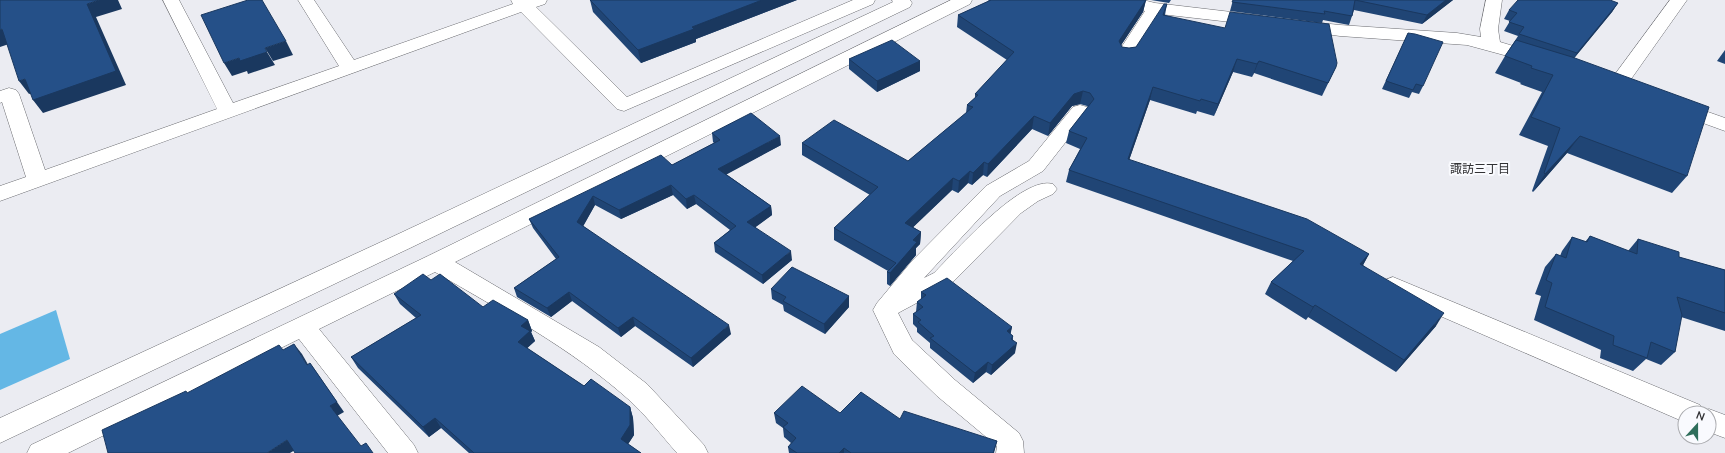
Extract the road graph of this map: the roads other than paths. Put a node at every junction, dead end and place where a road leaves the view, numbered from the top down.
1 (171, 0) edge
2 (306, 0) edge
3 (865, 0) edge
4 (900, 0) edge
5 (1121, 0) edge
6 (1494, 0) edge
7 (1679, 0) edge
8 (960, 1) edge
9 (527, 2) edge
10 (1155, 8) junction
11 (1491, 44) junction
12 (1126, 54) edge
13 (1550, 63) edge
14 (350, 69) junction
15 (1617, 85) edge
16 (0, 97) edge
17 (1660, 101) edge
18 (1080, 111) dead end
19 (228, 112) junction
20 (1725, 125) edge
21 (38, 180) junction
22 (1046, 188) dead end
23 (0, 194) edge
24 (436, 262) junction
25 (1393, 286) edge
26 (885, 310) junction
27 (302, 326) junction
28 (1677, 407) edge
29 (0, 431) edge
30 (77, 446) edge
31 (40, 453) edge
32 (404, 453) edge
33 (693, 453) edge
34 (1010, 453) edge

1 - 19 street
2 - 14 street
3 - 9 street
4 - 29 street
5 - 10 street
6 - 11 street
7 - 15 street
8 - 24 street
9 - 14 street
10 - 11 street
10 - 12 street
11 - 13 street
14 - 19 street
16 - 21 street
17 - 20 street
18 - 26 street
19 - 21 street
21 - 23 street
22 - 26 street
24 - 27 street
24 - 33 street
25 - 28 street
26 - 34 street
27 - 30 street
27 - 32 street
30 - 31 street

